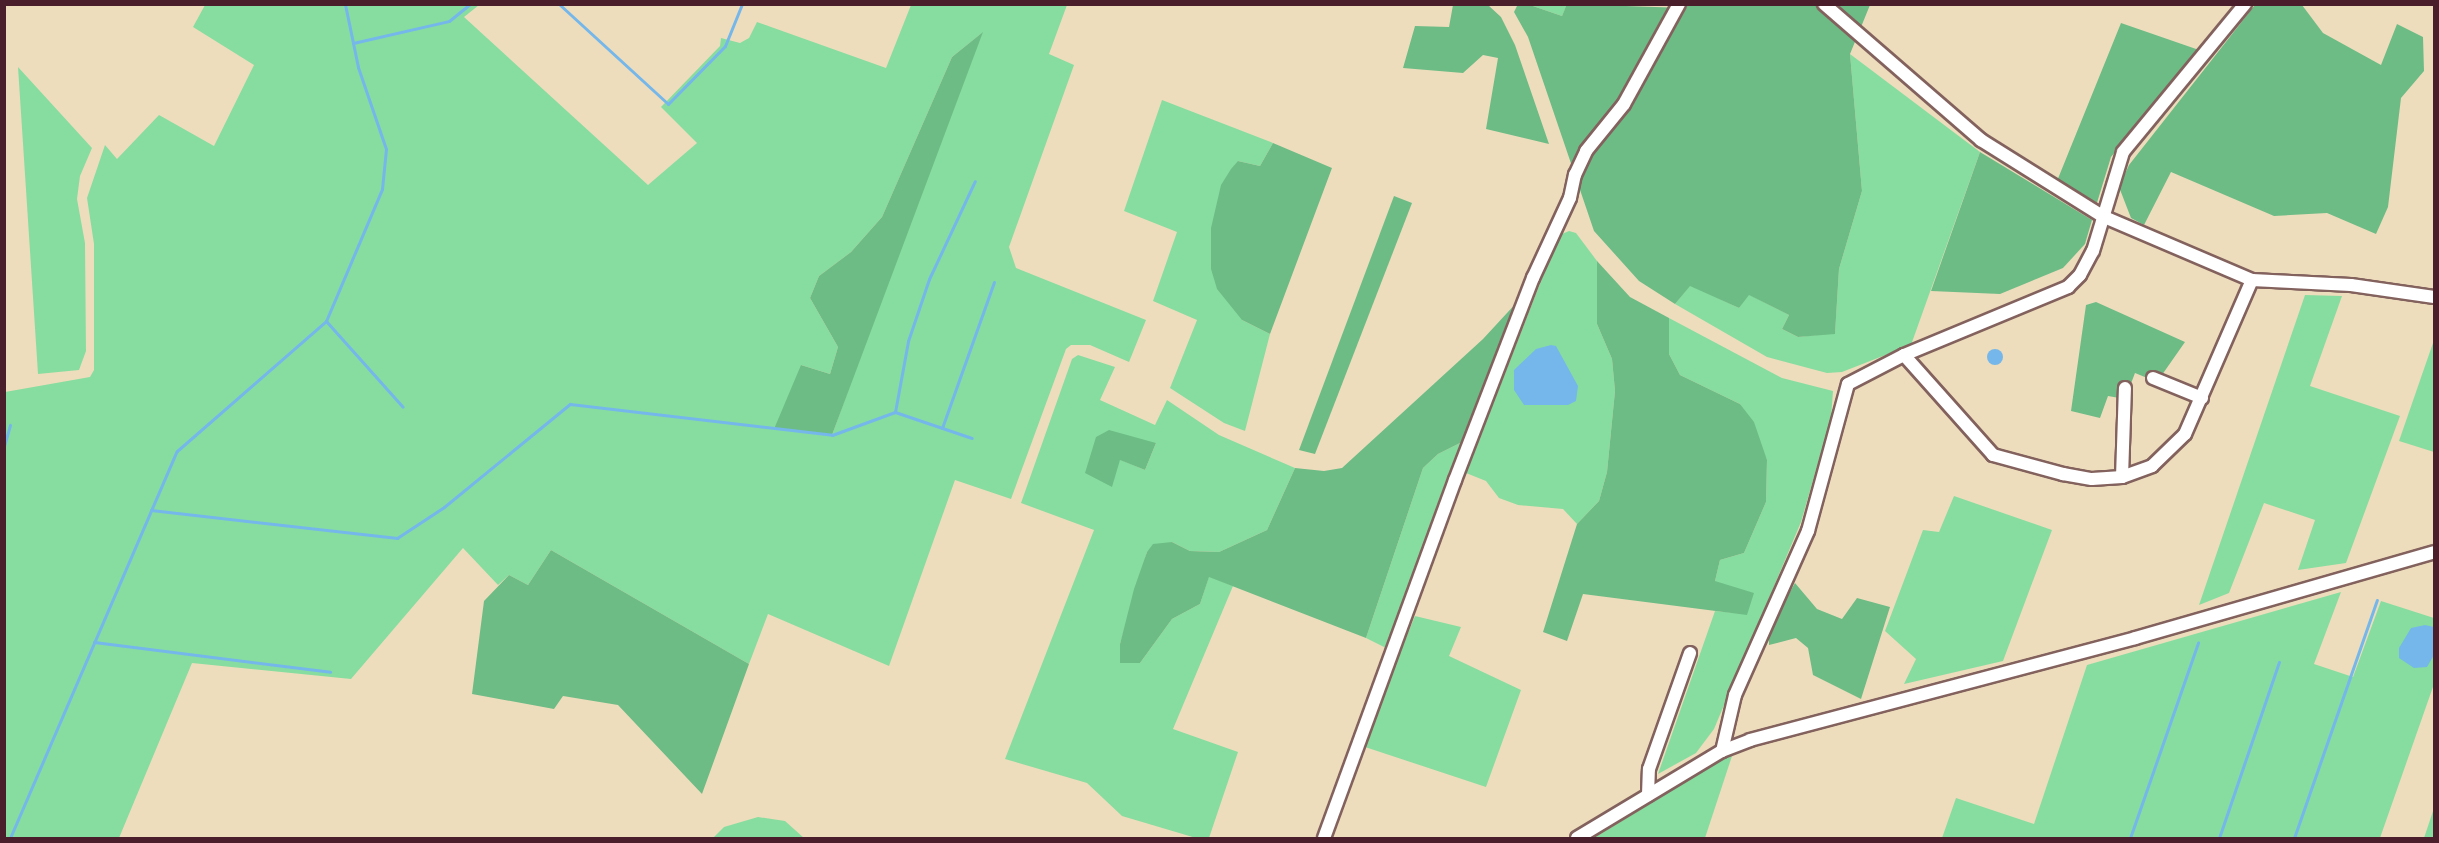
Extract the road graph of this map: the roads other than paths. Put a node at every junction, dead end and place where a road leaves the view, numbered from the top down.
1 (1679, 4) edge
2 (1824, 4) edge
3 (2246, 4) edge
4 (2102, 216) junction
5 (2252, 280) junction
6 (2434, 297) edge
7 (1904, 355) junction
8 (2154, 378) dead end
9 (2125, 388) dead end
10 (2202, 398) junction
11 (2122, 477) junction
12 (2434, 552) edge
13 (1690, 653) dead end
14 (1722, 751) junction
15 (1648, 795) junction
16 (1324, 838) edge
17 (1577, 838) edge

1 - 16 street
2 - 4 street
3 - 4 street
4 - 5 street
4 - 7 street
5 - 6 street
5 - 10 street
7 - 11 street
7 - 14 street
8 - 10 street
9 - 11 street
10 - 11 street
12 - 14 street
13 - 15 street
14 - 15 street
15 - 17 street

